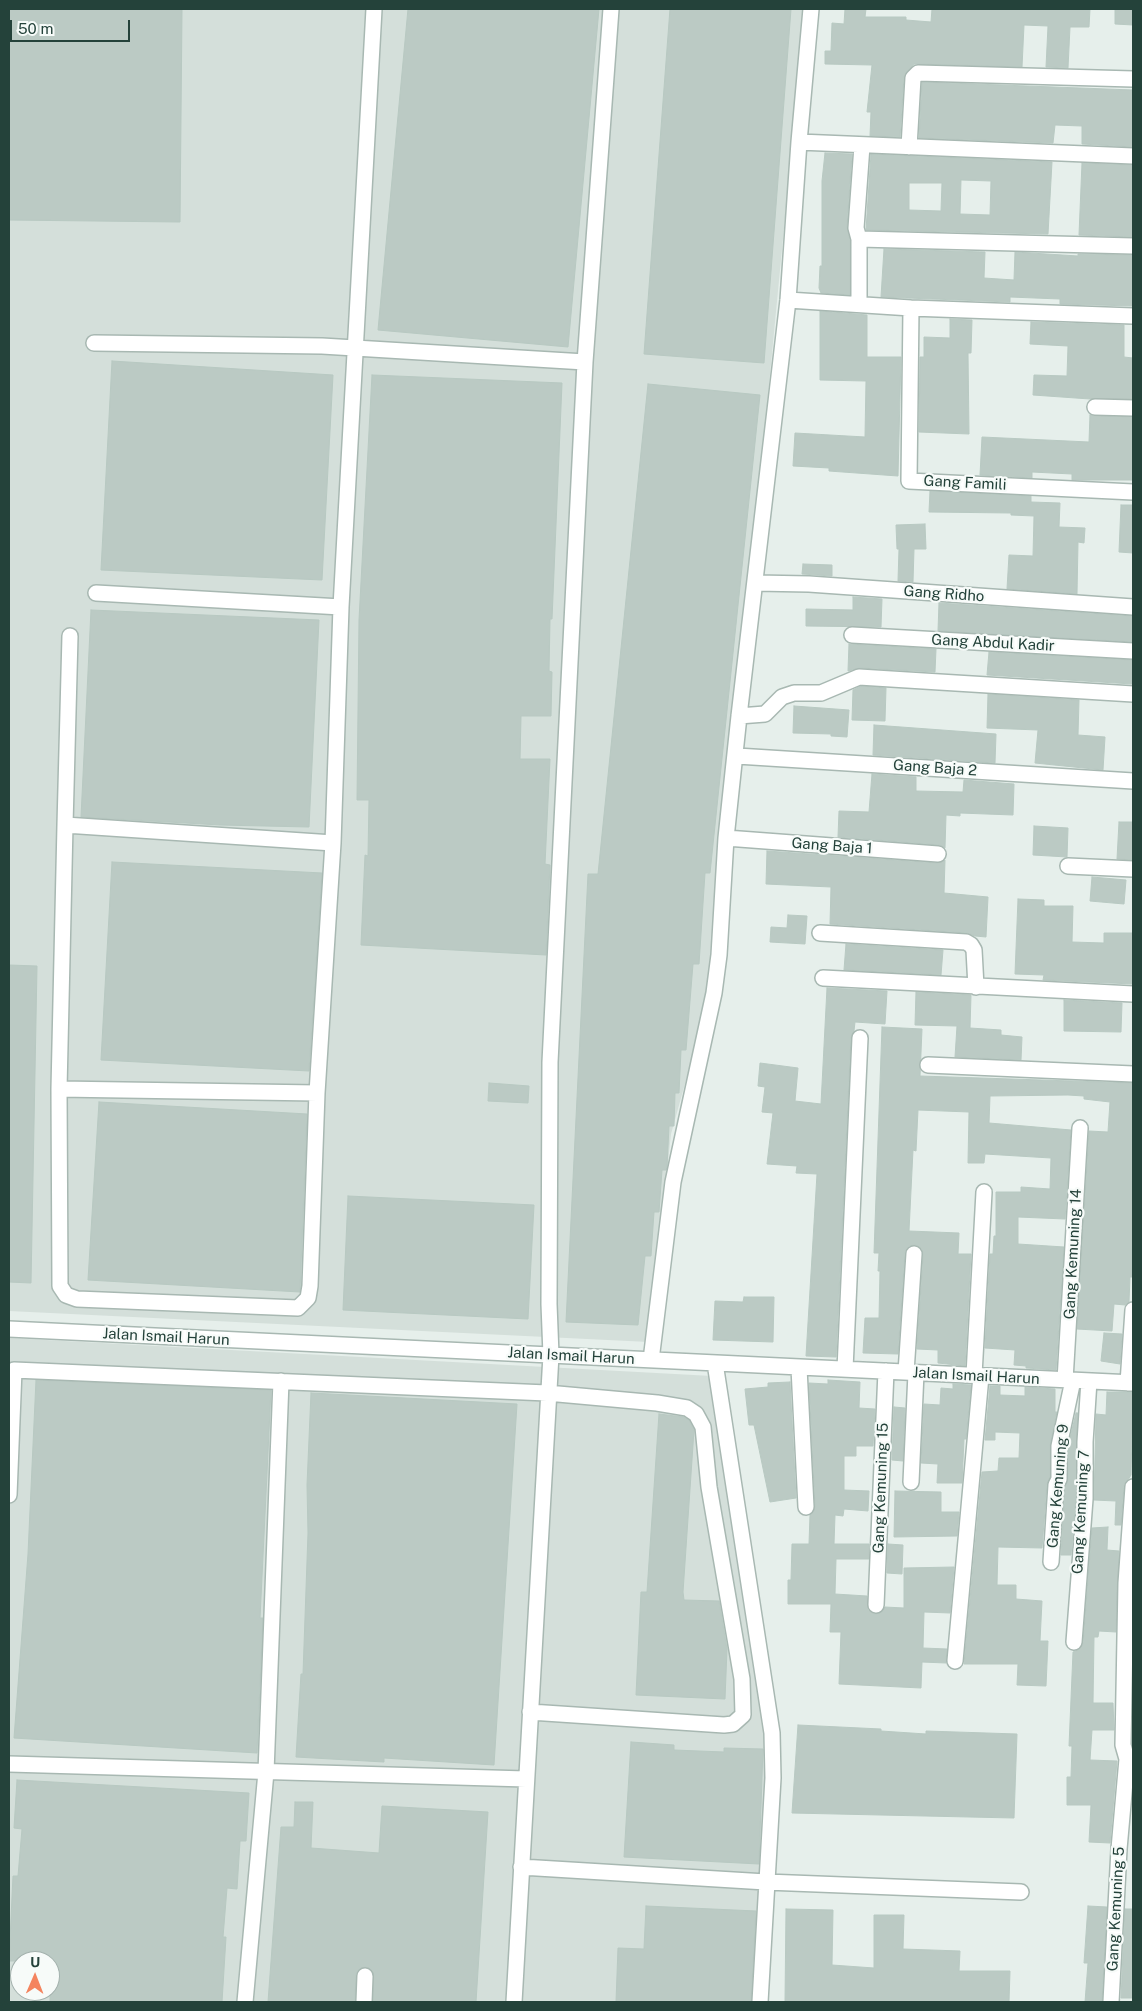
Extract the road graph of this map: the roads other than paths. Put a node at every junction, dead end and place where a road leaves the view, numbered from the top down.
1 (374, 9) edge
2 (611, 9) edge
3 (811, 9) edge
4 (1133, 79) edge
5 (799, 142) junction
6 (862, 146) junction
7 (909, 147) junction
8 (1133, 156) edge
9 (859, 239) junction
10 (1133, 246) edge
11 (788, 300) junction
12 (859, 304) junction
13 (911, 308) junction
14 (1133, 316) edge
15 (94, 343) dead end
16 (357, 347) junction
17 (585, 362) junction
18 (1095, 407) dead end
19 (1133, 408) edge
20 (1133, 492) edge
21 (756, 583) junction
22 (96, 593) dead end
23 (341, 607) junction
24 (1133, 607) edge
25 (852, 635) dead end
26 (70, 636) dead end
27 (1133, 651) edge
28 (1133, 694) edge
29 (753, 715) junction
30 (737, 756) junction
31 (1133, 781) edge
32 (65, 825) junction
33 (726, 838) junction
34 (333, 843) junction
35 (938, 854) dead end
36 (1068, 866) dead end
37 (1133, 869) edge
38 (820, 933) dead end
39 (823, 978) dead end
40 (976, 987) junction
41 (1133, 994) edge
42 (860, 1038) dead end
43 (928, 1065) dead end
44 (1133, 1074) edge
45 (59, 1089) junction
46 (317, 1093) junction
47 (1080, 1128) dead end
48 (984, 1192) dead end
49 (914, 1254) dead end
50 (1133, 1310) edge
51 (9, 1330) edge
52 (551, 1355) junction
53 (651, 1360) junction
54 (715, 1363) junction
55 (799, 1368) junction
56 (845, 1369) junction
57 (886, 1371) junction
58 (911, 1372) junction
59 (977, 1375) junction
60 (1069, 1380) junction
61 (280, 1381) junction
62 (1089, 1381) junction
63 (1131, 1383) edge
64 (547, 1393) junction
65 (911, 1482) dead end
66 (1133, 1487) edge
67 (9, 1496) edge
68 (806, 1507) dead end
69 (1052, 1562) dead end
70 (876, 1605) dead end
71 (1074, 1642) dead end
72 (955, 1661) dead end
73 (530, 1712) junction
74 (1130, 1759) edge
75 (9, 1764) edge
76 (266, 1772) junction
77 (526, 1779) junction
78 (521, 1867) junction
79 (766, 1882) junction
80 (1021, 1892) dead end
81 (365, 1976) dead end
82 (245, 2002) edge
83 (364, 2002) edge
84 (514, 2002) edge
85 (760, 2002) edge
86 (1111, 2002) edge

1 - 16 street
2 - 17 street
3 - 5 street
4 - 7 street
5 - 6 street
5 - 11 street
6 - 7 street
6 - 9 street
7 - 8 street
9 - 10 street
9 - 12 street
11 - 12 street
11 - 21 street
12 - 13 street
13 - 14 street
13 - 20 street, Gang Famili
15 - 16 street
16 - 17 street
16 - 23 street
17 - 52 street
18 - 19 street
21 - 24 street, Gang Ridho
21 - 29 street
22 - 23 street
23 - 34 street
25 - 27 street, Gang Abdul Kadir
26 - 32 street
28 - 29 street
29 - 30 street
30 - 31 street, Gang Baja 2
30 - 33 street
32 - 34 street
32 - 45 street
33 - 35 street, Gang Baja 1
33 - 53 street
34 - 46 street
36 - 37 street
38 - 40 street
39 - 40 street
40 - 41 street
42 - 56 street
43 - 44 street
45 - 46 street
45 - 46 street
47 - 60 street, Gang Kemuning 14
48 - 59 street
49 - 58 street
50 - 63 street
51 - 52 street, Jalan Ismail Harun
52 - 53 street, Jalan Ismail Harun
52 - 64 street
53 - 54 street, Jalan Ismail Harun
54 - 55 street, Jalan Ismail Harun
54 - 79 street
55 - 56 street, Jalan Ismail Harun
55 - 68 street
56 - 57 street, Jalan Ismail Harun
57 - 58 street, Jalan Ismail Harun
57 - 70 street, Gang Kemuning 15
58 - 59 street, Jalan Ismail Harun
58 - 65 street
59 - 60 street, Jalan Ismail Harun
59 - 72 street
60 - 62 street, Jalan Ismail Harun
60 - 69 street, Gang Kemuning 9
61 - 64 street
61 - 67 street
61 - 76 street
62 - 63 street, Jalan Ismail Harun
62 - 71 street, Gang Kemuning 7
64 - 73 street
64 - 73 street
66 - 74 street, Gang Kemuning 5
73 - 77 street
74 - 86 street, Gang Kemuning 5
75 - 76 street
76 - 77 street
76 - 82 street
77 - 78 street
78 - 79 street
78 - 84 street
79 - 80 street
79 - 85 street
81 - 83 street

